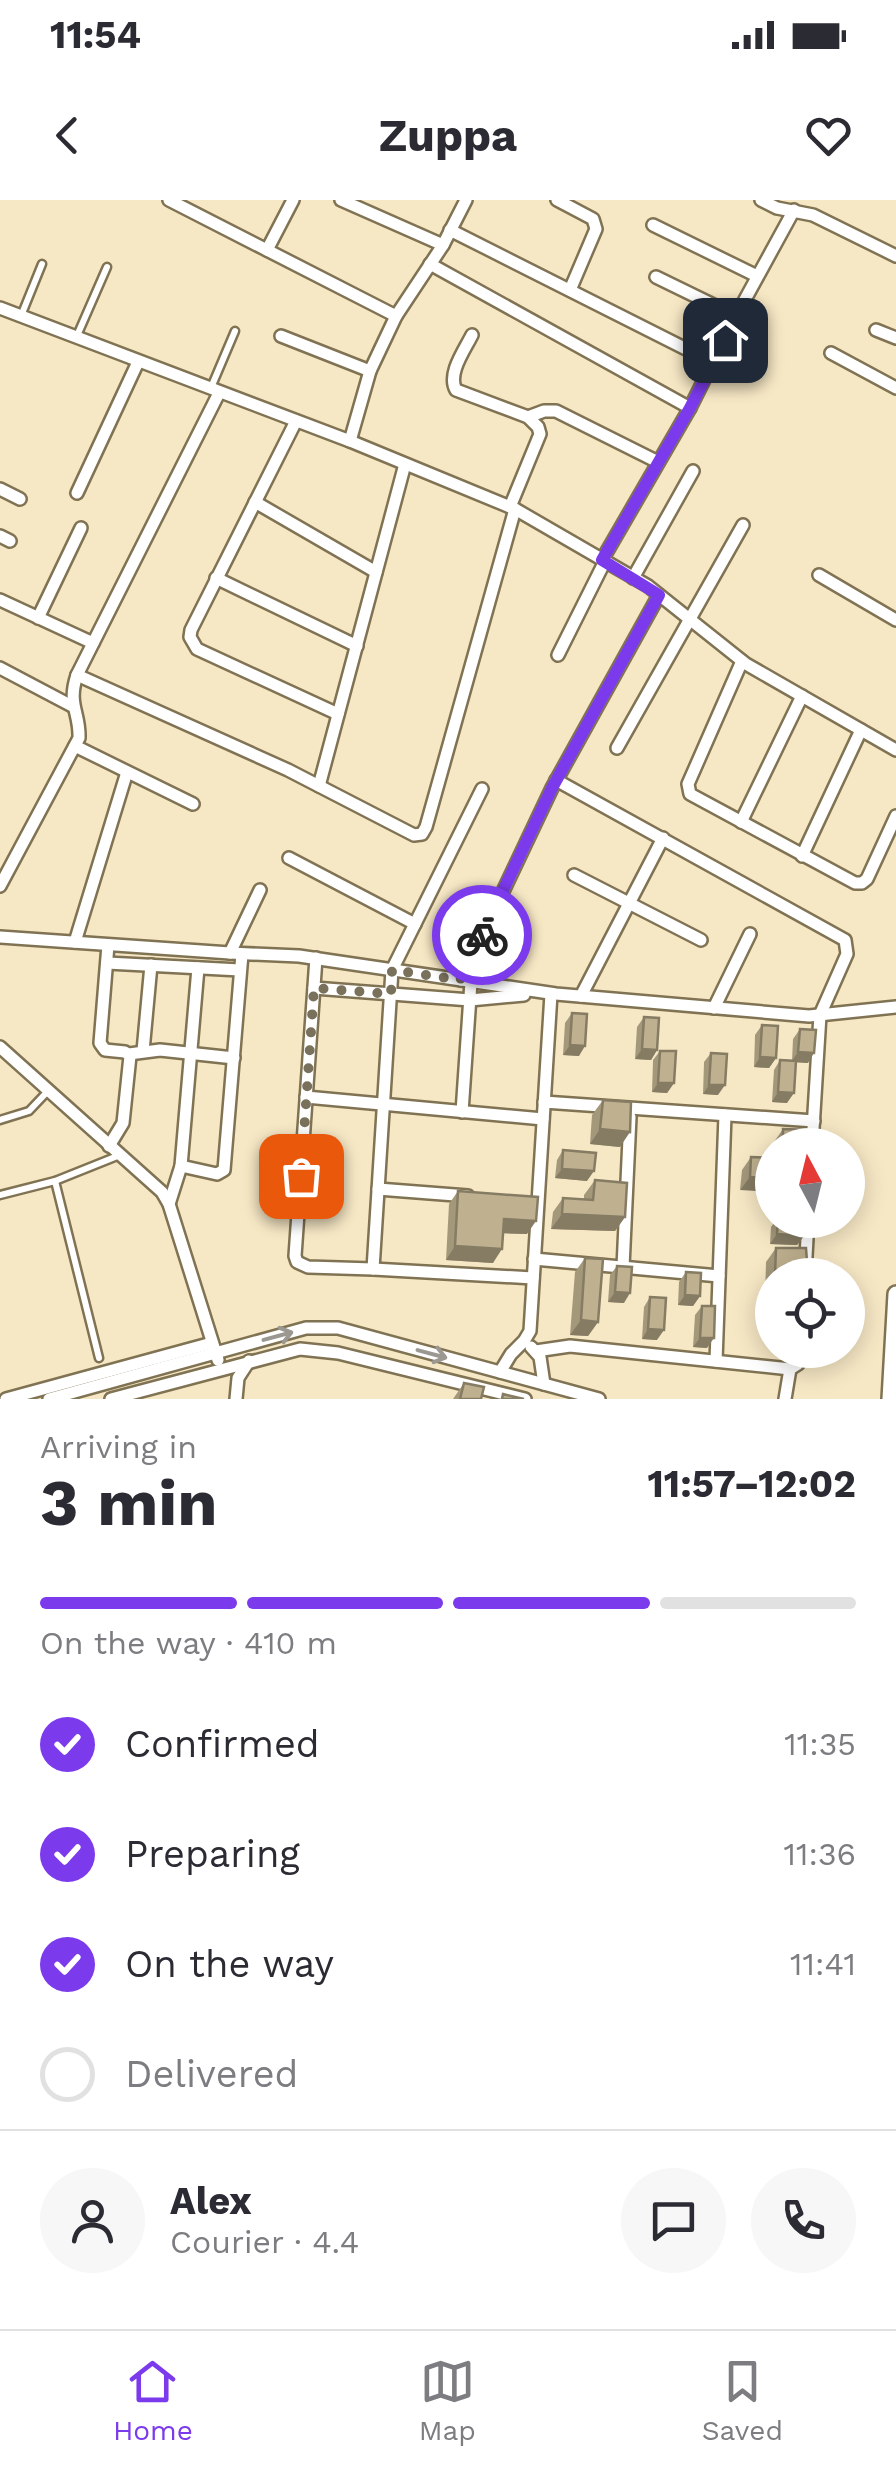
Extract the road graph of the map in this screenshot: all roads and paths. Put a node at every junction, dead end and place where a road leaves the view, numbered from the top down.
1 (169, 200) edge
2 (293, 200) edge
3 (341, 200) edge
4 (466, 200) edge
5 (557, 200) edge
6 (761, 200) edge
7 (799, 207) edge
8 (653, 225) dead end
9 (450, 230) junction
10 (443, 245) junction
11 (267, 250) junction
12 (896, 256) edge
13 (42, 264) dead end
14 (430, 264) junction
15 (106, 267) dead end
16 (757, 276) junction
17 (656, 277) dead end
18 (570, 290) junction
19 (0, 308) edge
20 (21, 316) junction
21 (396, 316) junction
22 (736, 316) junction
23 (876, 330) dead end
24 (234, 331) dead end
25 (472, 335) dead end
26 (281, 336) dead end
27 (76, 338) junction
28 (896, 338) edge
29 (831, 354) dead end
30 (138, 362) junction
31 (714, 364) junction
32 (370, 371) junction
33 (896, 388) edge
34 (215, 392) junction
35 (690, 408) junction
36 (528, 417) junction
37 (296, 422) junction
38 (350, 441) junction
39 (658, 462) junction
40 (405, 464) junction
41 (693, 471) dead end
42 (0, 489) edge
43 (77, 493) dead end
44 (20, 500) dead end
45 (254, 502) junction
46 (513, 508) junction
47 (743, 525) dead end
48 (80, 528) dead end
49 (604, 560) junction
50 (376, 572) junction
51 (819, 574) dead end
52 (216, 578) junction
53 (633, 578) junction
54 (659, 595) junction
55 (0, 600) edge
56 (38, 618) junction
57 (689, 618) junction
58 (896, 620) edge
59 (93, 643) junction
60 (357, 646) junction
61 (558, 655) dead end
62 (742, 661) junction
63 (0, 668) edge
64 (77, 675) junction
65 (802, 696) junction
66 (72, 706) junction
67 (338, 714) junction
68 (861, 730) junction
69 (75, 746) junction
70 (616, 748) dead end
71 (896, 750) edge
72 (127, 772) junction
73 (556, 780) junction
74 (319, 786) junction
75 (482, 789) dead end
76 (193, 804) dead end
77 (896, 816) edge
78 (740, 822) junction
79 (663, 838) junction
80 (802, 856) junction
81 (289, 858) dead end
82 (574, 875) dead end
83 (0, 886) edge
84 (260, 890) dead end
85 (629, 903) junction
86 (415, 924) junction
87 (750, 934) dead end
88 (0, 937) edge
89 (701, 940) dead end
90 (75, 942) junction
91 (108, 945) junction
92 (236, 954) junction
93 (316, 958) junction
94 (106, 963) junction
95 (150, 966) junction
96 (198, 968) junction
97 (240, 970) junction
98 (392, 970) junction
99 (466, 981) junction
100 (314, 988) junction
101 (548, 993) junction
102 (391, 994) junction
103 (580, 996) junction
104 (470, 1000) junction
105 (896, 1006) edge
106 (714, 1008) junction
107 (820, 1015) junction
108 (0, 1046) edge
109 (144, 1051) junction
110 (129, 1054) junction
111 (189, 1054) junction
112 (234, 1058) junction
113 (48, 1090) junction
114 (306, 1097) junction
115 (544, 1102) junction
116 (384, 1104) junction
117 (630, 1108) junction
118 (462, 1112) junction
119 (725, 1115) junction
120 (543, 1119) junction
121 (0, 1120) edge
122 (814, 1121) junction
123 (813, 1128) edge
124 (109, 1146) junction
125 (120, 1155) junction
126 (181, 1166) junction
127 (55, 1182) junction
128 (378, 1189) junction
129 (0, 1196) edge
130 (484, 1198) edge
131 (520, 1200) edge
132 (538, 1202) junction
133 (169, 1204) junction
134 (534, 1259) junction
135 (623, 1267) junction
136 (372, 1268) junction
137 (719, 1276) junction
138 (533, 1278) junction
139 (896, 1294) edge
140 (524, 1341) junction
141 (213, 1348) junction
142 (536, 1351) junction
143 (99, 1358) dead end
144 (249, 1361) junction
145 (716, 1361) junction
146 (222, 1368) junction
147 (790, 1369) joint
148 (500, 1372) junction
149 (544, 1384) junction
150 (6, 1399) edge
151 (48, 1399) edge
152 (111, 1399) edge
153 (236, 1399) edge
154 (524, 1399) edge
155 (600, 1399) edge
156 (785, 1399) edge
157 (890, 1399) edge

1 - 11 street
2 - 11 street
3 - 10 street
4 - 9 street
5 - 18 street
6 - 7 street
7 - 12 street
7 - 16 street
8 - 16 street
9 - 10 street
9 - 18 street
10 - 14 street
11 - 21 street
13 - 20 lane
14 - 21 street
14 - 35 street
15 - 27 lane
16 - 22 street
17 - 22 street
18 - 31 street
19 - 20 street
20 - 27 street
21 - 32 street
22 - 31 street
23 - 28 street
24 - 34 lane
25 - 36 street
26 - 32 street
27 - 30 street
29 - 33 street
30 - 34 street
30 - 43 street
31 - 35 street
32 - 38 street
34 - 37 street
34 - 59 street
35 - 39 street
36 - 39 street
36 - 46 street
37 - 38 street
37 - 45 street
38 - 40 street
39 - 49 street
40 - 46 street
40 - 50 street
41 - 53 street
42 - 44 street
45 - 50 street
45 - 52 street
46 - 49 street
46 - 74 street
47 - 57 street
48 - 56 street
49 - 53 street
49 - 61 street
50 - 60 street
51 - 58 street
52 - 60 street
52 - 67 street
53 - 54 street
54 - 57 street
54 - 73 street
55 - 56 street
56 - 59 street
57 - 62 street
57 - 70 street
59 - 64 street
60 - 67 street
62 - 65 street
62 - 78 street
63 - 66 street
64 - 66 street
64 - 74 street
65 - 68 street
65 - 78 street
66 - 69 street
67 - 74 street
68 - 71 street
68 - 80 street
69 - 72 street
69 - 83 street
72 - 76 street
72 - 90 street
73 - 79 street
73 - 99 street
75 - 86 street
77 - 80 street
78 - 80 street
79 - 85 street
79 - 107 street
81 - 86 street
82 - 85 street
84 - 92 street
85 - 89 street
85 - 103 street
86 - 98 street
87 - 106 street
88 - 90 street
90 - 91 street
91 - 92 street
91 - 94 street
92 - 93 street
92 - 97 street
93 - 98 street
93 - 100 street
94 - 95 street
94 - 110 street
95 - 96 street
95 - 109 street
96 - 97 street
96 - 111 street
97 - 112 street
98 - 99 street
98 - 102 street
99 - 101 street
99 - 104 street
100 - 102 street
100 - 114 street
101 - 103 street
101 - 104 street
101 - 115 street
102 - 104 street
102 - 116 street
103 - 106 street
104 - 118 street
105 - 107 street
106 - 107 street
107 - 122 street
108 - 113 street
109 - 110 street
109 - 111 street
110 - 124 street
111 - 112 street
111 - 126 street
112 - 126 street
113 - 121 lane
113 - 124 street
114 - 116 street
114 - 136 street
115 - 117 street
115 - 120 street
116 - 118 street
116 - 128 street
117 - 119 street
117 - 135 street
118 - 120 street
119 - 122 street
119 - 137 street
120 - 132 street
122 - 123 street
124 - 125 street
125 - 127 lane
125 - 133 street
126 - 133 street
127 - 129 lane
127 - 143 lane
128 - 130 street
128 - 136 street
131 - 132 street
132 - 134 street
133 - 141 street
134 - 135 street
134 - 138 street
135 - 137 street
136 - 138 street
137 - 145 street
138 - 140 street
139 - 157 street
140 - 142 street
140 - 148 street
141 - 146 street
141 -> 148 street
141 - 150 street
141 - 151 street
142 - 145 street
142 - 149 street
144 - 146 street
144 - 153 street
144 - 154 street
145 - 147 street
146 - 152 street
147 - 156 street
148 - 149 street
149 - 155 street

